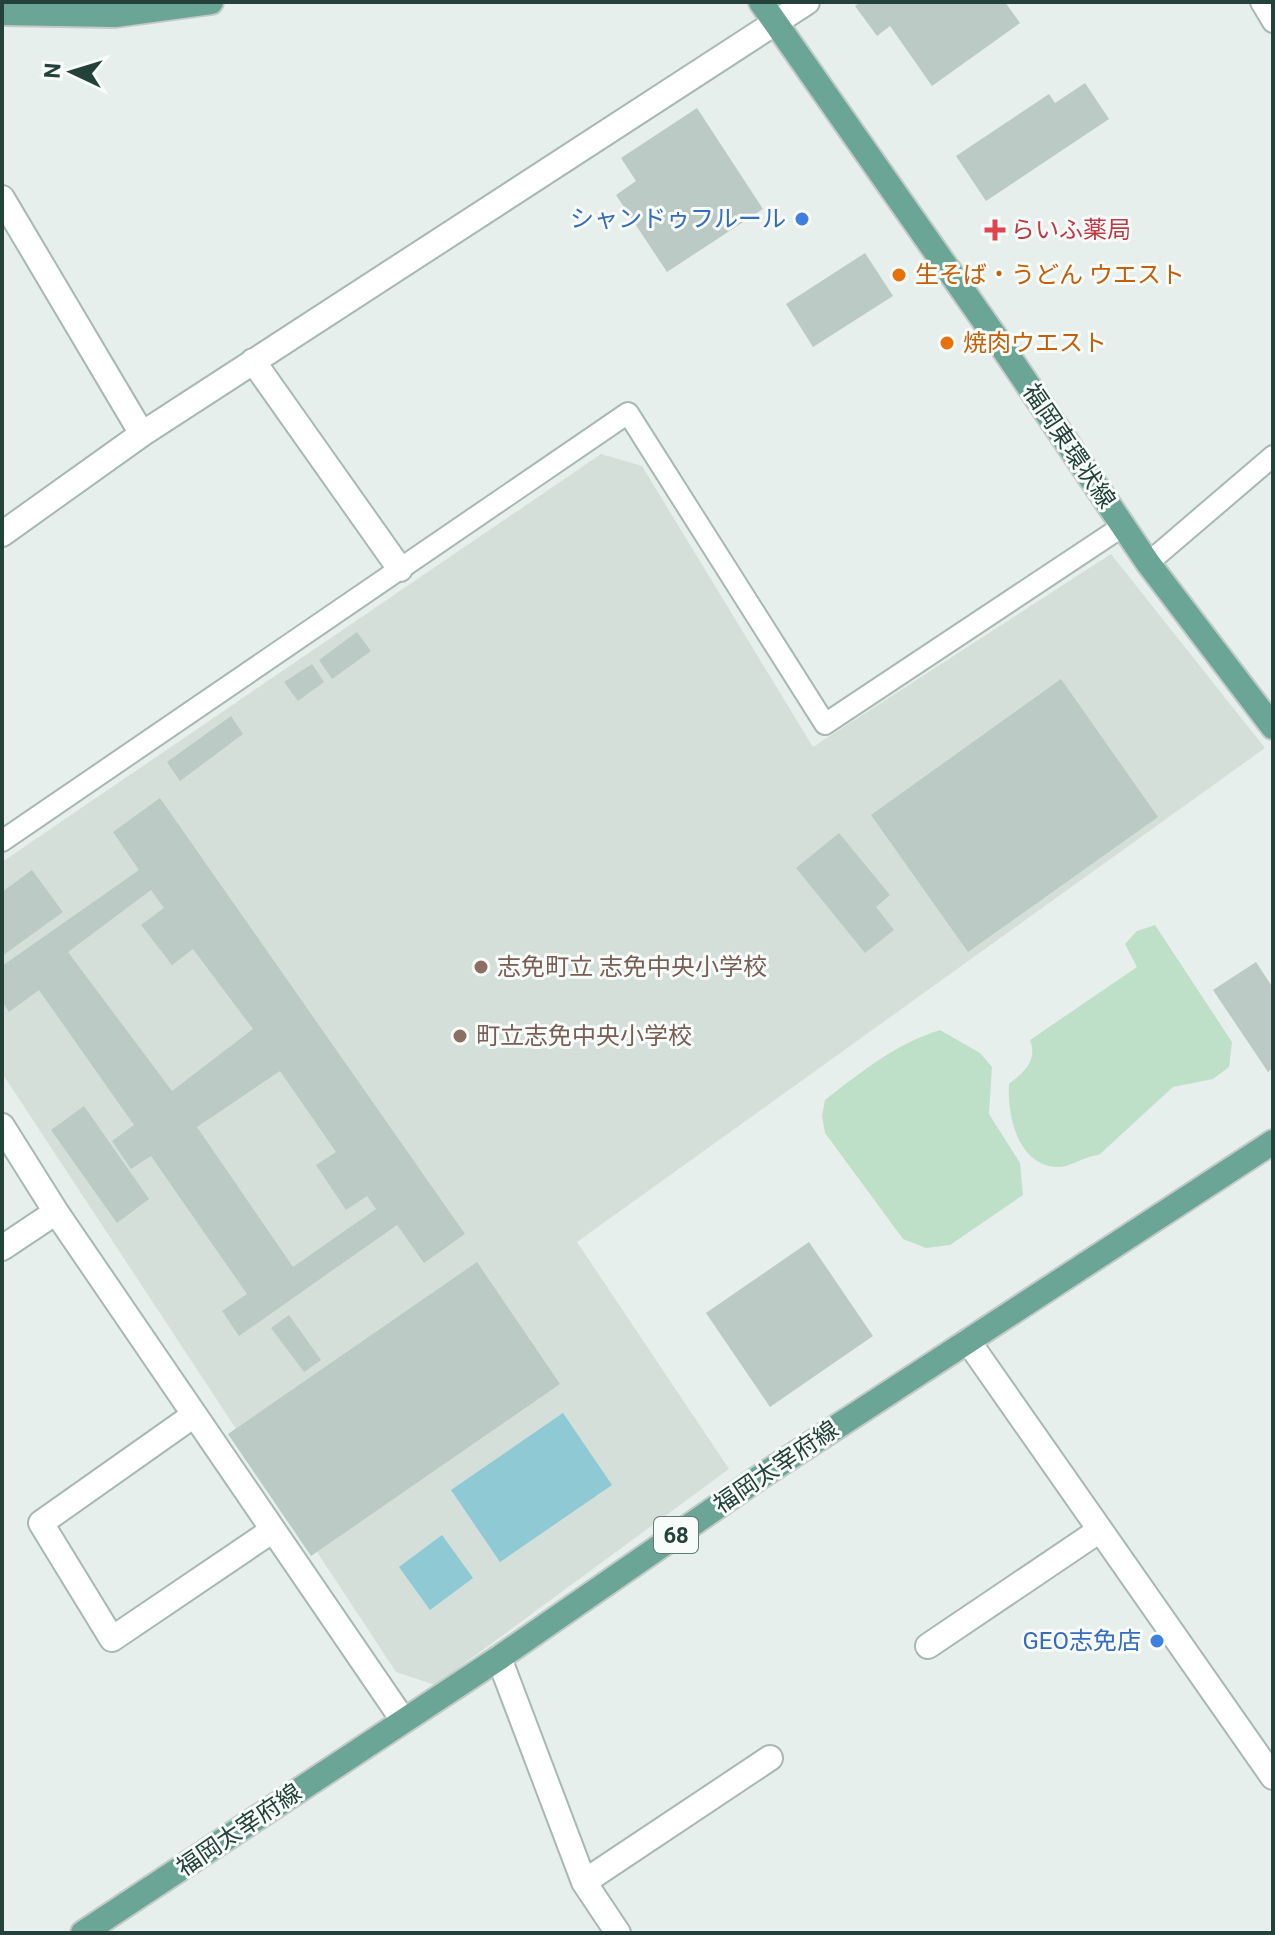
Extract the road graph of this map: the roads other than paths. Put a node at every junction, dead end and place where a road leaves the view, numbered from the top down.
1 (211, 2) edge
2 (761, 2) edge
3 (807, 2) edge
4 (1261, 2) edge
5 (2, 13) edge
6 (1273, 22) edge
7 (774, 23) junction
8 (2, 198) edge
9 (253, 361) junction
10 (142, 434) junction
11 (1273, 456) edge
12 (1123, 526) junction
13 (2, 534) edge
14 (1148, 563) junction
15 (400, 569) junction
16 (1273, 727) edge
17 (2, 841) edge
18 (2, 1126) edge
19 (1273, 1142) edge
20 (56, 1212) junction
21 (2, 1248) edge
22 (968, 1341) junction
23 (194, 1415) junction
24 (273, 1530) junction
25 (1100, 1530) junction
26 (928, 1646) dead end
27 (499, 1658) junction
28 (403, 1720) junction
29 (770, 1758) dead end
30 (1273, 1777) edge
31 (584, 1882) junction
32 (83, 1933) edge
33 (618, 1933) edge

1 - 5 main road
2 - 7 main road, 福岡東環状線
3 - 7 street
4 - 6 lane
7 - 9 street
7 - 12 main road, 福岡東環状線
8 - 10 street
9 - 10 street
9 - 15 street
10 - 13 street
11 - 14 lane
12 - 14 main road, 福岡東環状線
12 - 15 lane
14 - 16 main road, 福岡東環状線
15 - 17 lane
18 - 20 street
19 - 22 main road, 福岡太宰府線 / 68
20 - 21 street
20 - 23 street
22 - 25 street
22 - 27 main road, 福岡太宰府線 / 68
23 - 24 street
23 - 24 street
24 - 28 street
25 - 26 street
25 - 30 street
27 - 28 main road, 福岡太宰府線 / 68
27 - 31 street
28 - 32 main road, 福岡太宰府線 / 68
29 - 31 street
31 - 33 street

